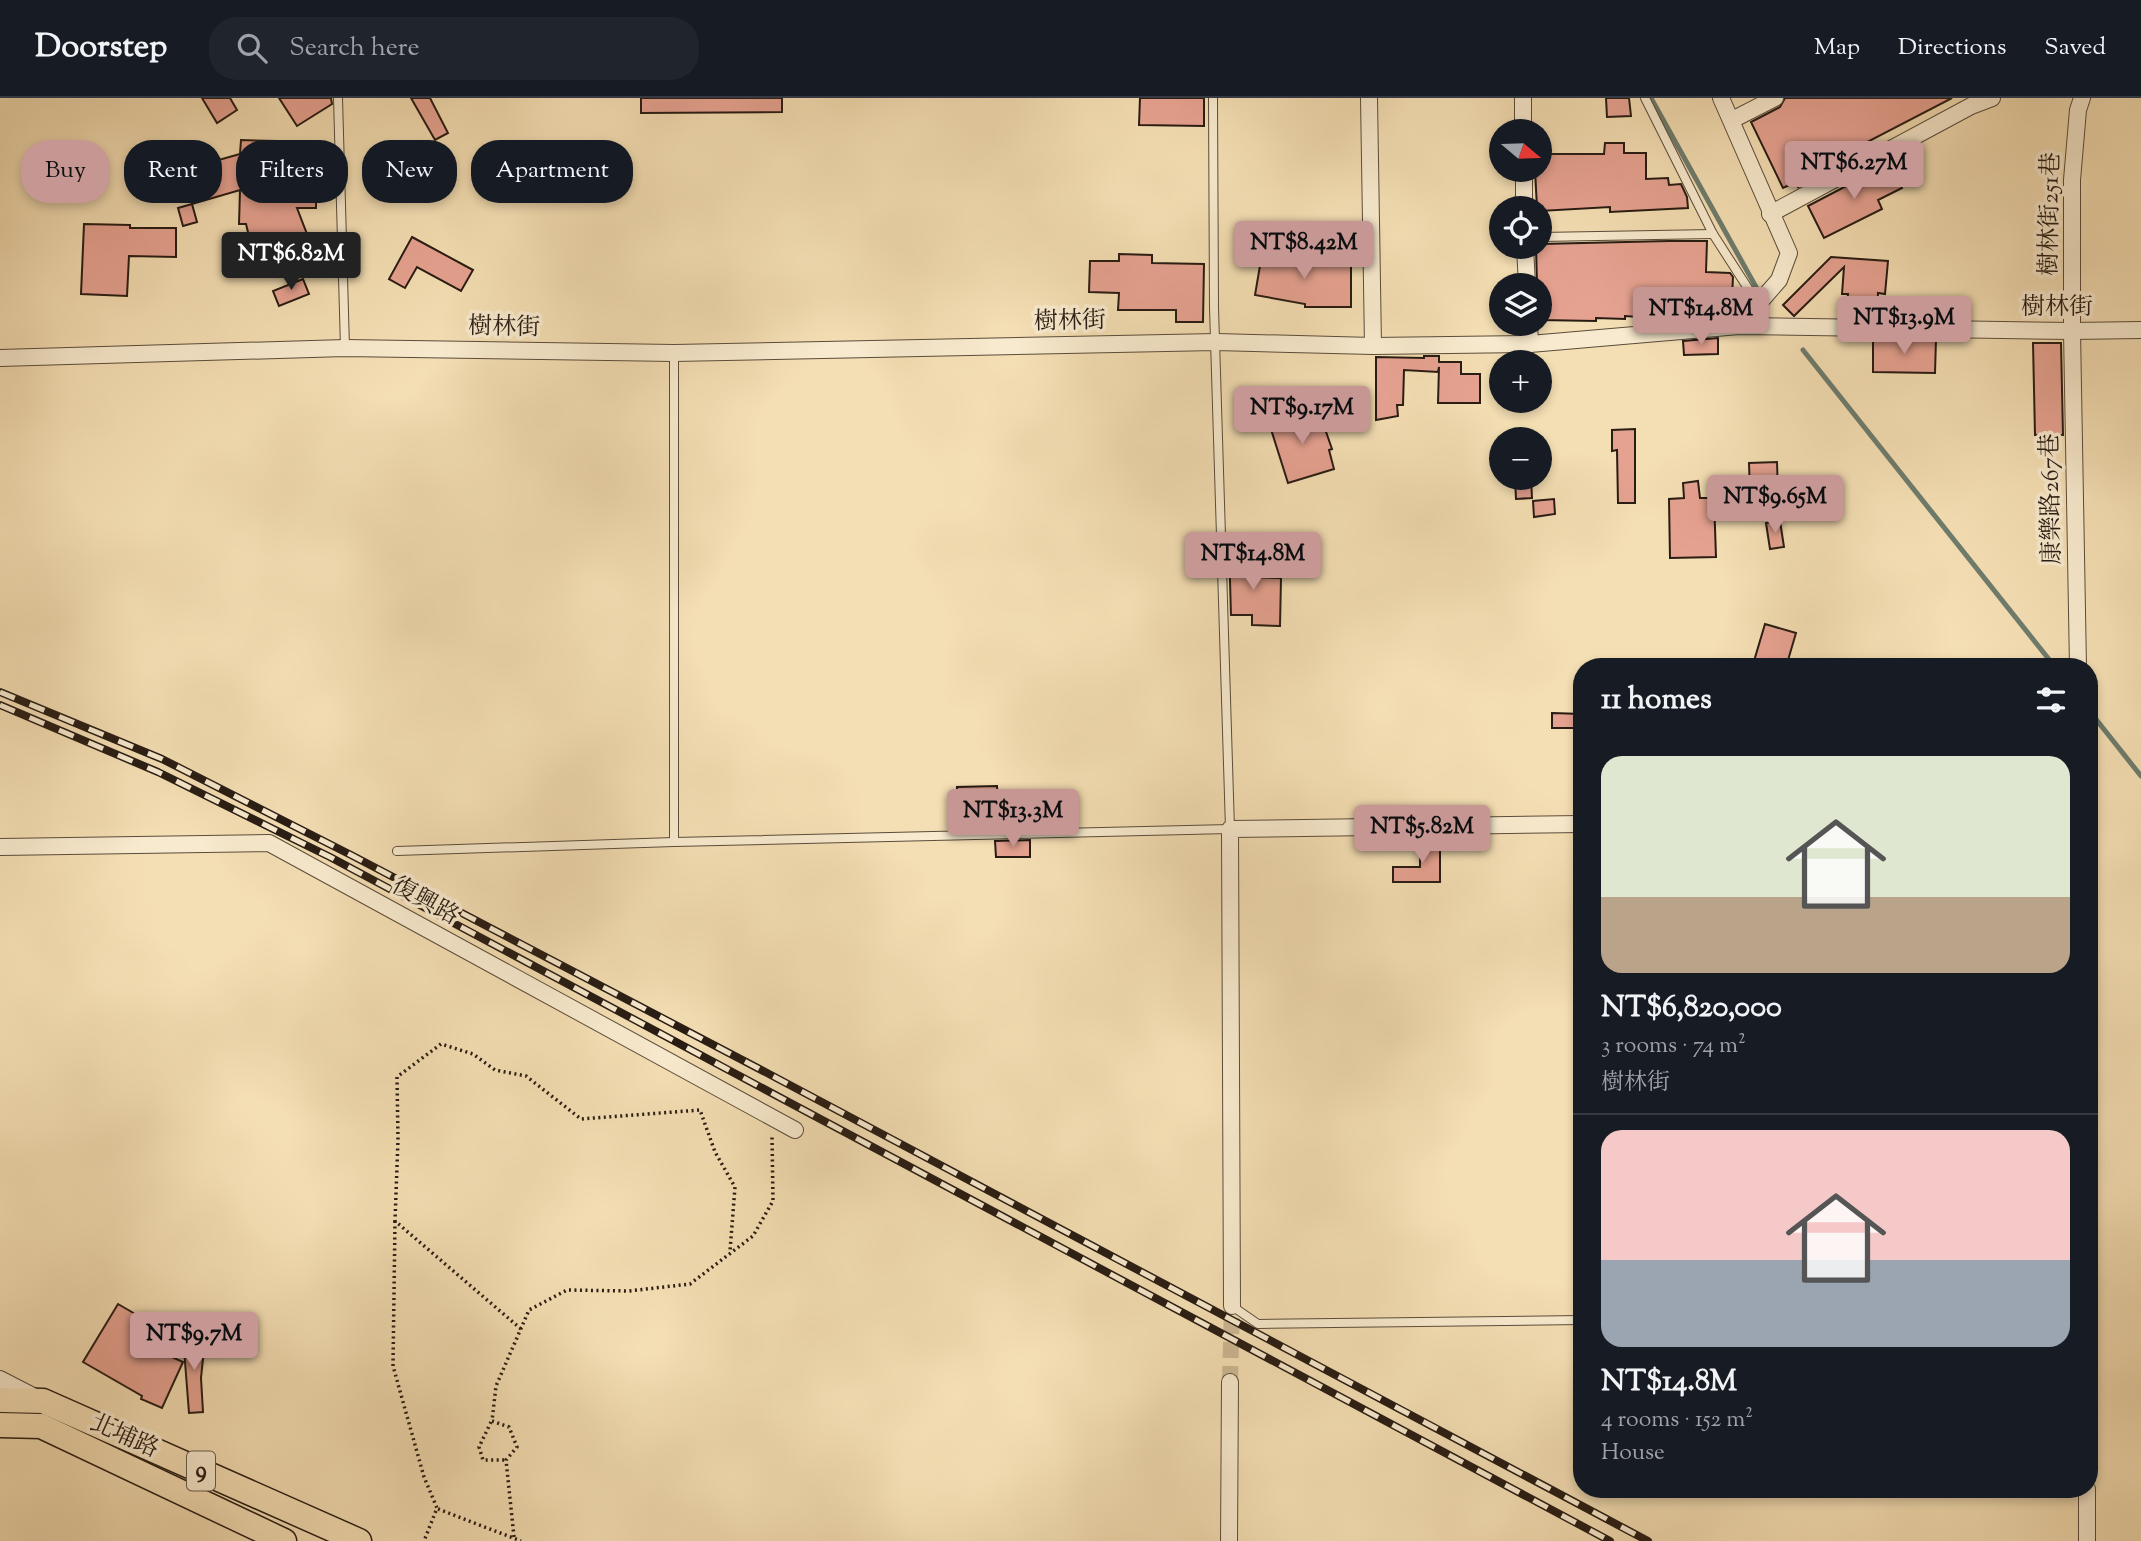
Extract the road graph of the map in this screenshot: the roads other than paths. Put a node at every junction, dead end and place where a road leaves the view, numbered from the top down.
1 (338, 98) edge
2 (1213, 98) edge
3 (1369, 98) edge
4 (1523, 98) edge
5 (1646, 98) edge
6 (1721, 98) edge
7 (1775, 98) edge
8 (1992, 98) edge
9 (2082, 98) edge
10 (1969, 102) edge
11 (1523, 119) edge
12 (1731, 120) junction
13 (1770, 214) junction
14 (1713, 234) junction
15 (1552, 237) edge
16 (1739, 326) junction
17 (2141, 330) edge
18 (2072, 331) junction
19 (1530, 336) edge
20 (1216, 342) junction
21 (1530, 344) junction
22 (1373, 346) junction
23 (345, 348) junction
24 (674, 353) junction
25 (0, 358) edge
26 (2078, 658) edge
27 (1573, 824) edge
28 (1230, 829) junction
29 (674, 842) junction
30 (0, 847) edge
31 (397, 851) dead end
32 (795, 1130) dead end
33 (1232, 1306) joint
34 (1573, 1320) edge
35 (0, 1379) edge
36 (1230, 1382) tunnel mouth
37 (0, 1400) edge
38 (43, 1401) junction
39 (0, 1425) edge
40 (41, 1426) junction
41 (2088, 1498) edge
42 (284, 1541) edge
43 (359, 1541) edge
44 (1229, 1541) edge
45 (2087, 1541) edge

1 - 23 lane
2 - 20 lane
3 - 22 street
4 - 11 street
5 - 14 lane
6 - 12 street
7 - 12 street
8 - 10 street
9 - 18 street, 樹林街251巷
10 - 13 street
12 - 13 street
13 - 16 street
14 - 15 lane
14 - 16 lane
16 - 18 street, 樹林街
16 - 21 street, 樹林街
17 - 18 street, 樹林街
18 - 26 street, 康樂路267巷
19 - 21 street
20 - 22 street, 樹林街
20 - 24 street, 樹林街
20 - 28 lane
21 - 22 street, 樹林街
23 - 24 street, 樹林街
23 - 25 street, 樹林街
24 - 29 lane
27 - 28 street
28 - 29 lane
28 - 33 street
29 - 31 lane
30 - 32 street, 復興路
33 - 34 lane
35 - 38 street, 北埔路
36 - 44 street
37 - 38 main road, 9
38 - 40 street
38 - 43 main road, 北埔路 / 9
39 - 40 main road, 9
40 - 42 main road, 北埔路 / 9
41 - 45 street

